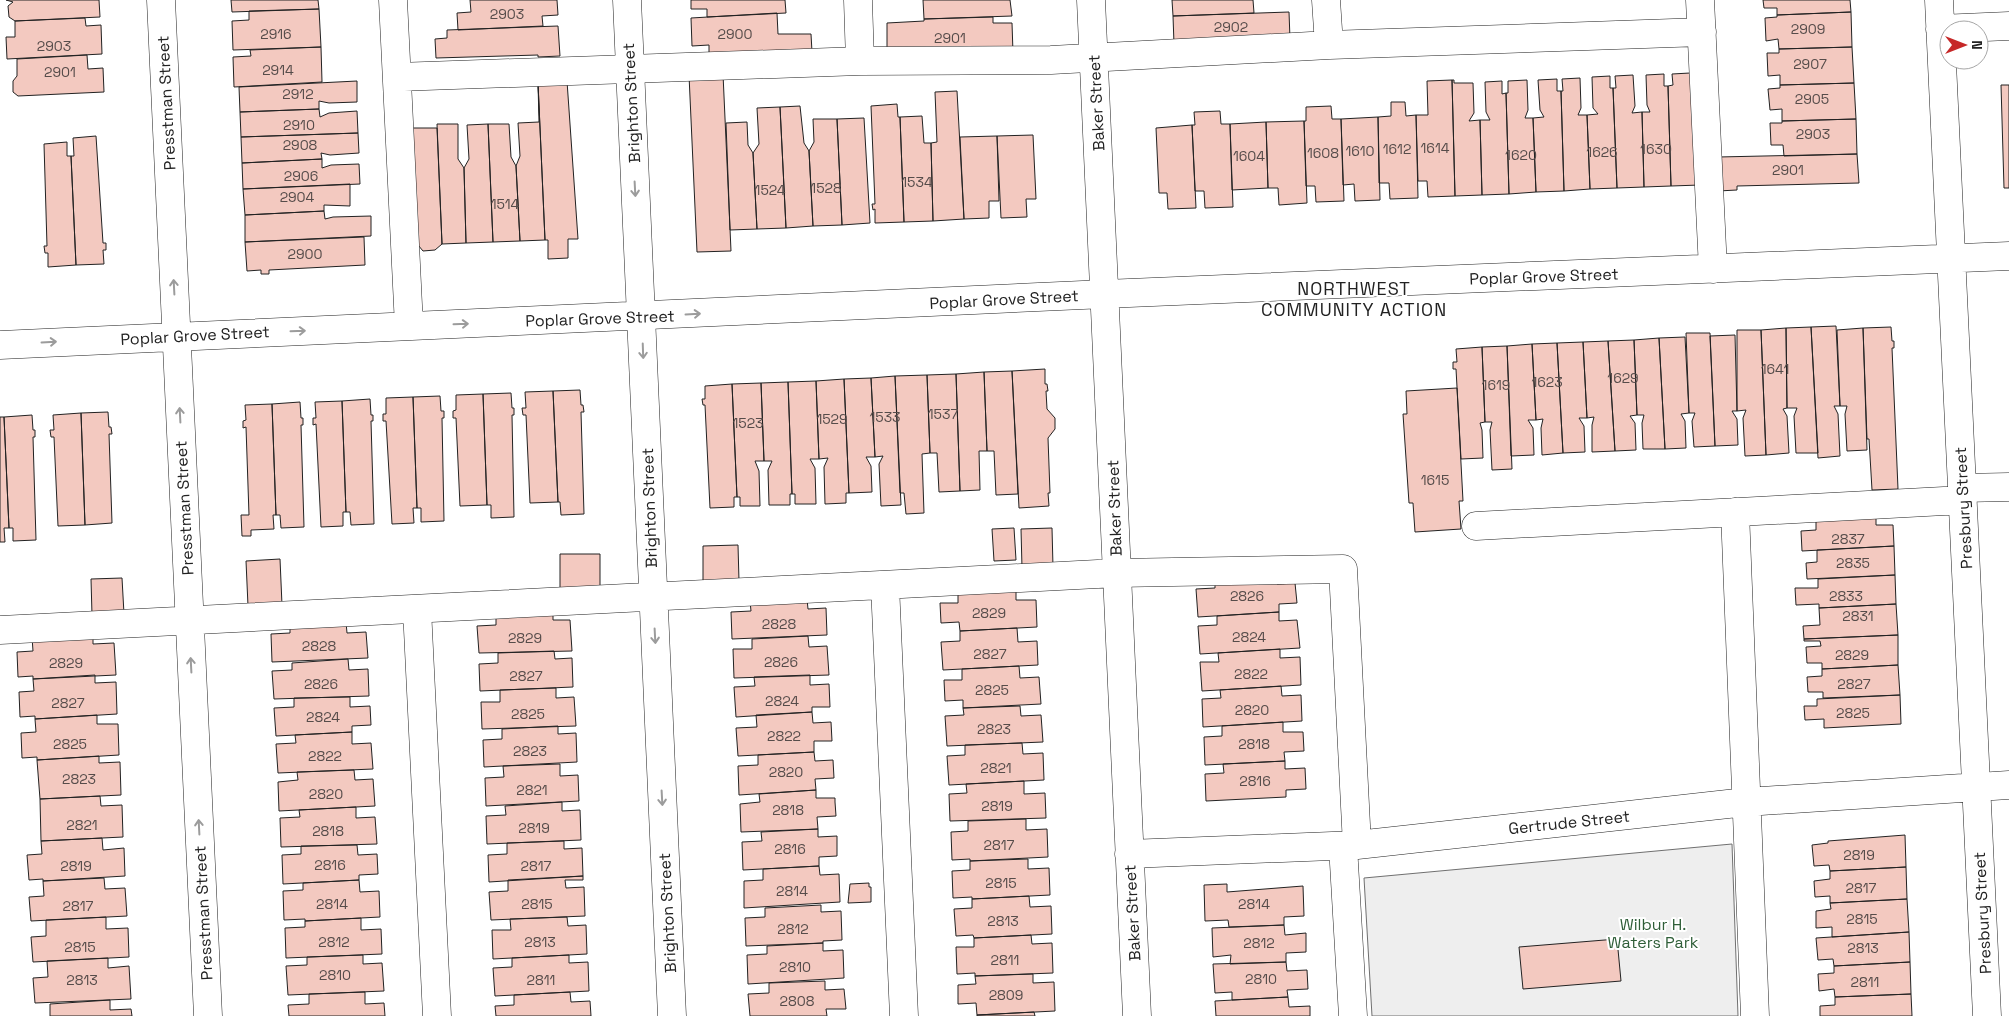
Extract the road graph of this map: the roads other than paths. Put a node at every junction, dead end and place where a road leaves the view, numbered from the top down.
1 (161, 0) edge
2 (393, 0) edge
3 (626, 0) edge
4 (858, 0) edge
5 (1091, 0) edge
6 (1326, 0) edge
7 (1700, 0) edge
8 (1939, 0) edge
9 (1940, 20) edge
10 (2009, 26) edge
11 (1989, 27) edge
12 (1702, 32) junction
13 (1328, 45) junction
14 (1094, 58) junction
15 (860, 61) junction
16 (630, 69) junction
17 (1942, 70) edge
18 (397, 77) junction
19 (2009, 256) edge
20 (1951, 260) junction
21 (1713, 269) junction
22 (1105, 294) junction
23 (641, 316) junction
24 (409, 326) junction
25 (176, 336) junction
26 (0, 345) edge
27 (2009, 487) edge
28 (1962, 494) junction
29 (1735, 512) junction
30 (1476, 526) dead end
31 (1117, 574) junction
32 (885, 585) junction
33 (653, 597) junction
34 (417, 609) junction
35 (189, 620) junction
36 (0, 630) edge
37 (2009, 785) edge
38 (1976, 788) junction
39 (1746, 802) junction
40 (1350, 846) junction
41 (1129, 854) junction
42 (208, 1016) edge
43 (437, 1016) edge
44 (672, 1016) edge
45 (904, 1016) edge
46 (1137, 1016) edge
47 (1353, 1016) edge
48 (1755, 1016) edge
49 (1987, 1016) edge

25 -> 1 street, Presstman Street
2 - 18 street
3 - 16 street, Brighton Street
4 - 15 street
5 - 14 street, Baker Street
6 - 13 street
7 - 12 street
8 - 9 street, Presbury Street
10 - 11 street
12 - 13 street
12 - 21 street
13 - 14 street
14 - 15 street
14 - 22 street, Baker Street
15 - 16 street
16 - 18 street
16 -> 23 street, Brighton Street
17 - 20 street, Presbury Street
18 - 24 street
19 - 20 street, Poplar Grove Street
20 - 21 street, Poplar Grove Street
20 - 28 street, Presbury Street
21 - 22 street, Poplar Grove Street
23 -> 22 street, Poplar Grove Street
22 - 31 street, Baker Street
24 -> 23 street, Poplar Grove Street
23 -> 33 street, Brighton Street
25 -> 24 street, Poplar Grove Street
26 -> 25 street, Poplar Grove Street
35 -> 25 street, Presstman Street
27 - 28 street
28 - 29 street
28 - 38 street, Presbury Street
29 - 30 street
29 - 39 street
31 - 32 street
31 - 40 street
31 - 41 street, Baker Street
32 - 33 street
32 - 45 street
33 - 34 street
33 -> 44 street, Brighton Street
34 - 35 street
34 - 43 street
35 - 36 street
42 -> 35 street, Presstman Street
37 - 38 street, Gertrude Street
38 - 39 street, Gertrude Street
38 - 49 street, Presbury Street
39 - 40 street, Gertrude Street
39 - 48 street
40 - 41 street, Gertrude Street
40 - 47 street
41 - 46 street, Baker Street

